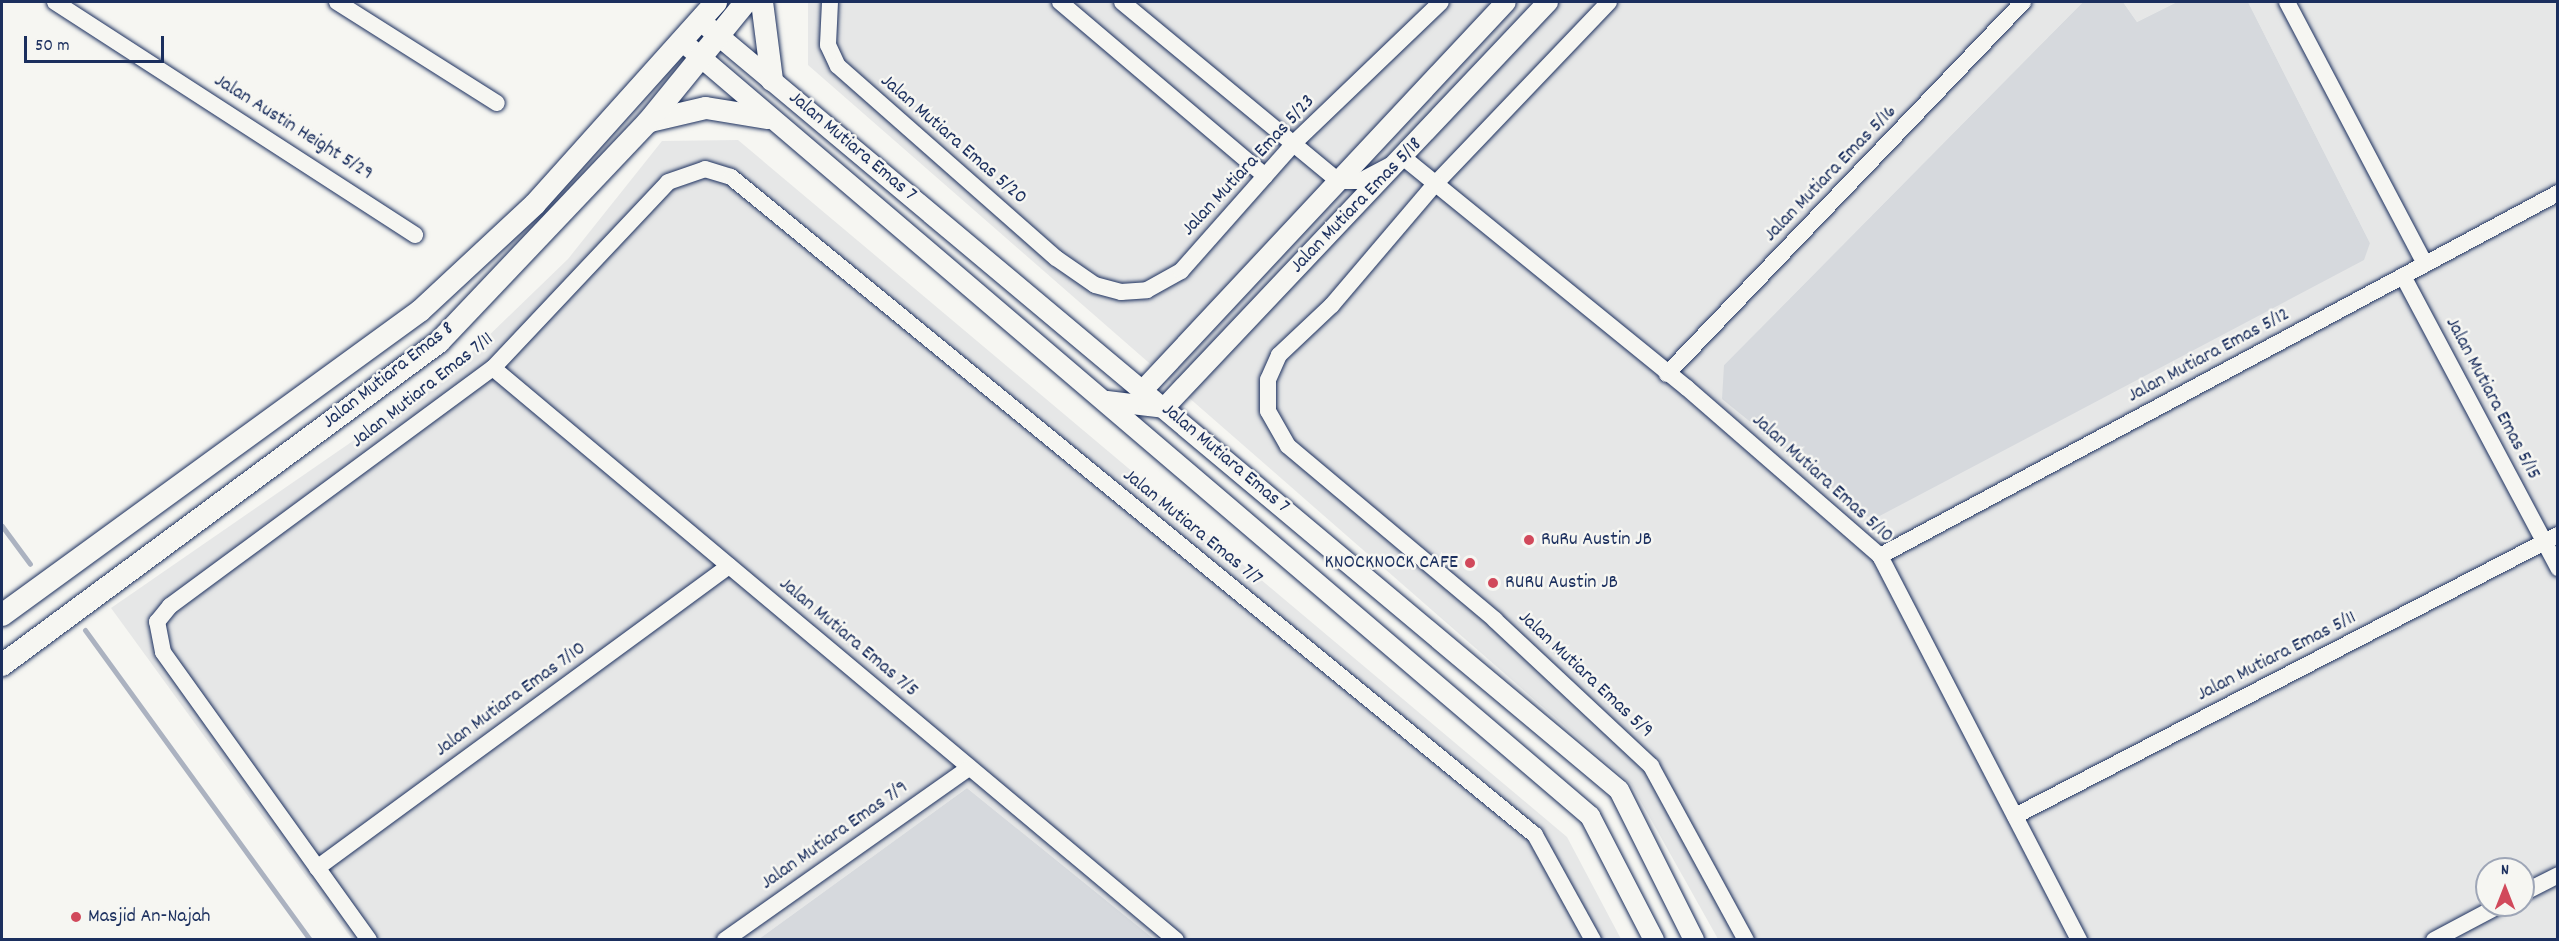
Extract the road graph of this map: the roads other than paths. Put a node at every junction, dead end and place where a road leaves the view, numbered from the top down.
1 (55, 2) edge
2 (337, 2) edge
3 (716, 2) edge
4 (746, 2) edge
5 (762, 2) edge
6 (830, 2) edge
7 (1060, 2) edge
8 (1122, 2) edge
9 (1441, 2) edge
10 (1506, 2) edge
11 (1548, 2) edge
12 (1609, 2) edge
13 (2023, 2) edge
14 (2287, 2) edge
15 (702, 21) junction
16 (719, 36) junction
17 (684, 43) junction
18 (701, 60) junction
19 (772, 80) junction
20 (497, 103) dead end
21 (768, 118) junction
22 (648, 122) junction
23 (1295, 141) junction
24 (1404, 158) junction
25 (1265, 176) junction
26 (730, 177) joint
27 (1338, 181) junction
28 (1435, 184) junction
29 (2558, 193) edge
30 (415, 236) dead end
31 (2425, 264) junction
32 (2403, 276) junction
33 (1095, 285) joint
34 (493, 368) junction
35 (1667, 374) junction
36 (1102, 399) junction
37 (1151, 402) junction
38 (1156, 446) junction
39 (2551, 538) edge
40 (1880, 556) junction
41 (729, 566) junction
42 (2558, 568) edge
43 (2, 615) edge
44 (2, 665) edge
45 (969, 768) junction
46 (2015, 816) junction
47 (317, 868) junction
48 (2558, 876) edge
49 (2535, 887) edge
50 (2477, 917) edge
51 (369, 939) edge
52 (725, 939) edge
53 (1176, 939) edge
54 (1593, 939) edge
55 (1654, 939) edge
56 (1694, 939) edge
57 (1746, 939) edge
58 (2079, 939) edge
59 (2434, 939) edge

1 - 30 street, Jalan Austin Height 5/29
2 - 20 street
3 - 15 main road, Jalan Mutiara Emas 8
4 - 16 main road, Jalan Mutiara Emas 8
5 - 19 main road
6 - 33 street, Jalan Mutiara Emas 5/20
7 - 25 street
8 - 23 street
9 - 23 street, Jalan Mutiara Emas 5/23
10 - 27 street, Jalan Mutiara Emas 5/18
11 - 24 street, Jalan Mutiara Emas 5/18
12 - 28 street, Jalan Mutiara Emas 5/9
13 - 35 street, Jalan Mutiara Emas 5/16
14 - 31 street
15 - 16 street, Jalan Mutiara Emas 7
15 - 17 main road, Jalan Mutiara Emas 8
16 - 18 main road, Jalan Mutiara Emas 8
16 - 19 street, Jalan Mutiara Emas 7
17 - 18 street, Jalan Mutiara Emas 7
17 - 43 main road, Jalan Mutiara Emas 8
18 - 21 street, Jalan Mutiara Emas 7
18 - 22 main road, Jalan Mutiara Emas 8
19 - 37 street, Jalan Mutiara Emas 7
21 - 22 main road
21 - 36 street, Jalan Mutiara Emas 7
22 - 44 main road, Jalan Mutiara Emas 8
23 - 25 street, Jalan Mutiara Emas 5/23
23 - 27 street
24 - 27 street
24 - 28 street, Jalan Mutiara Emas 5/10
24 - 37 street, Jalan Mutiara Emas 5/18
25 - 33 street, Jalan Mutiara Emas 5/23
26 - 34 street, Jalan Mutiara Emas 7/11
26 - 54 street, Jalan Mutiara Emas 7/7
27 - 37 street, Jalan Mutiara Emas 5/18
28 - 35 street, Jalan Mutiara Emas 5/10
28 - 57 street, Jalan Mutiara Emas 5/9
29 - 31 street, Jalan Mutiara Emas 5/12
31 - 32 street, Jalan Mutiara Emas 5/12
32 - 39 street, Jalan Mutiara Emas 5/15
32 - 40 street, Jalan Mutiara Emas 5/12
34 - 41 street, Jalan Mutiara Emas 7/5
34 - 47 street, Jalan Mutiara Emas 7/11
35 - 40 street, Jalan Mutiara Emas 5/10
36 - 37 street
36 - 38 street, Jalan Mutiara Emas 7
37 - 38 street
37 - 56 street, Jalan Mutiara Emas 7
38 - 55 street, Jalan Mutiara Emas 7
39 - 42 street, Jalan Mutiara Emas 5/15
39 - 46 street, Jalan Mutiara Emas 5/11
40 - 46 street, Jalan Mutiara Emas 5/10
41 - 45 street, Jalan Mutiara Emas 7/5
41 - 47 street, Jalan Mutiara Emas 7/10
45 - 52 street, Jalan Mutiara Emas 7/9
45 - 53 street, Jalan Mutiara Emas 7/5
46 - 58 street, Jalan Mutiara Emas 5/10
47 - 51 street, Jalan Mutiara Emas 7/11
48 - 49 street
50 - 59 street

